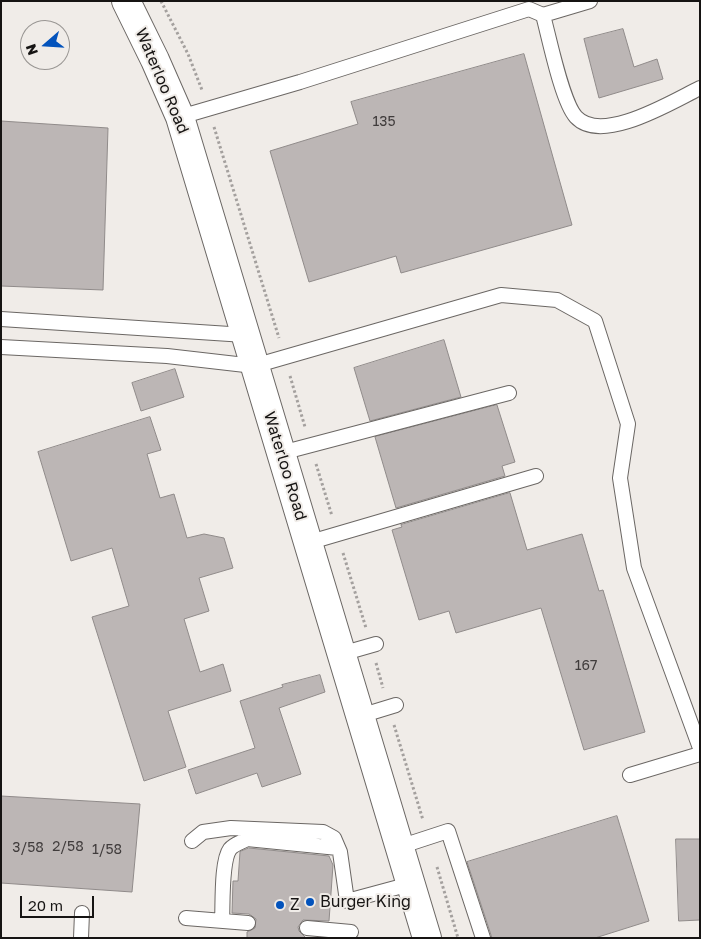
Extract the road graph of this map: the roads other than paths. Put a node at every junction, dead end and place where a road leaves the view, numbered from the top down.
1 (126, 1) edge
2 (590, 1) edge
3 (544, 15) junction
4 (700, 88) edge
5 (180, 117) junction
6 (1, 319) edge
7 (245, 336) junction
8 (1, 347) edge
9 (254, 366) junction
10 (509, 393) dead end
11 (280, 453) junction
12 (536, 476) dead end
13 (307, 543) junction
14 (376, 644) dead end
15 (341, 654) junction
16 (396, 705) dead end
17 (360, 716) junction
18 (700, 748) edge
19 (700, 754) edge
20 (630, 775) dead end
21 (192, 842) dead end
22 (399, 847) junction
23 (338, 848) junction
24 (410, 884) junction
25 (82, 913) dead end
26 (186, 918) dead end
27 (222, 921) junction
28 (248, 923) dead end
29 (307, 928) dead end
30 (352, 932) dead end
31 (81, 938) edge
32 (427, 938) edge
33 (483, 938) edge

1 - 5 street, Waterloo Road
2 - 3 lane
3 - 4 lane
3 - 5 lane
5 - 7 street, Waterloo Road
6 - 7 lane
7 - 9 street, Waterloo Road
8 - 9 lane
9 - 11 street, Waterloo Road
9 - 18 lane
10 - 11 lane
11 - 13 street, Waterloo Road
12 - 13 lane
13 - 15 street, Waterloo Road
14 - 15 lane
15 - 17 street, Waterloo Road
16 - 17 lane
17 - 22 street, Waterloo Road
19 - 20 lane
21 - 23 lane
22 - 24 street, Waterloo Road
22 - 33 lane
23 - 24 lane
23 - 27 lane
24 - 32 street, Waterloo Road
25 - 31 lane
26 - 27 lane
27 - 28 lane
29 - 30 lane

